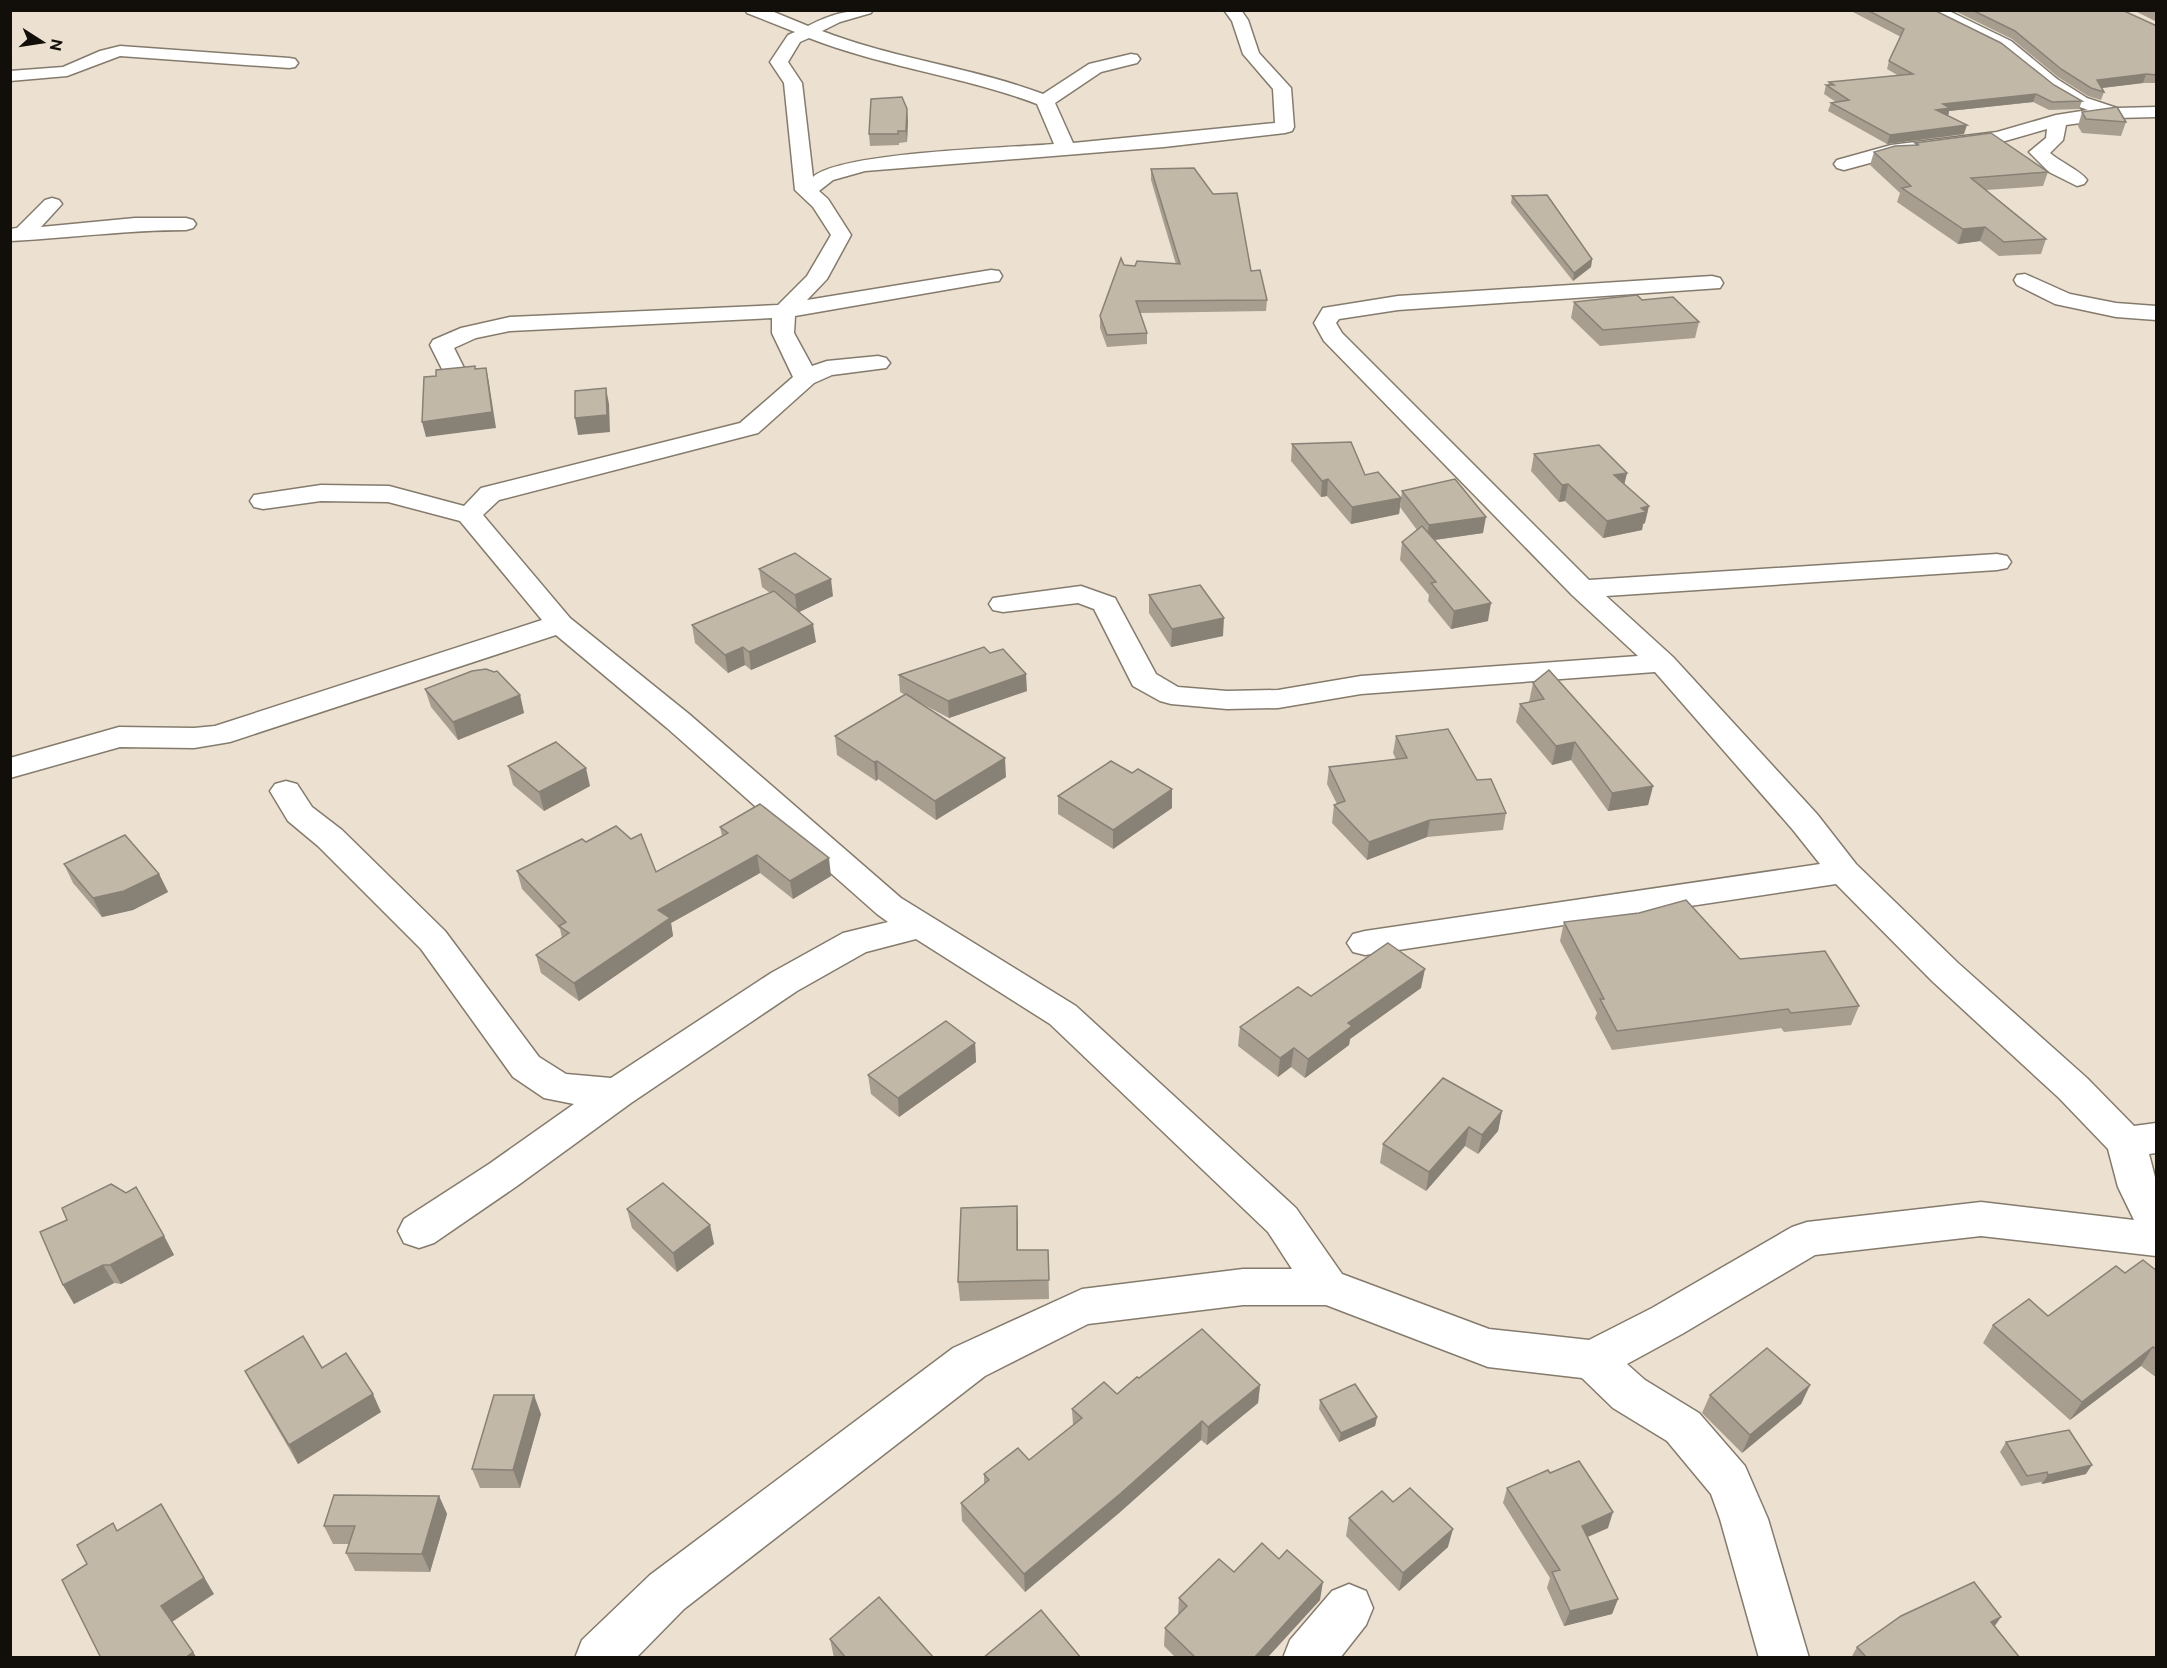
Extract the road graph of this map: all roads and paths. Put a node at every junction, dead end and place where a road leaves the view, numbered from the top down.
1 (753, 10) edge
2 (865, 10) edge
3 (1233, 10) edge
4 (1933, 10) edge
5 (810, 32) junction
6 (1131, 59) dead end
7 (289, 63) dead end
8 (10, 76) edge
9 (1045, 101) junction
10 (2157, 112) edge
11 (2116, 113) junction
12 (2056, 122) junction
13 (1998, 137) junction
14 (1065, 147) junction
15 (2038, 152) junction
16 (1844, 164) dead end
17 (2077, 180) dead end
18 (805, 190) junction
19 (52, 204) dead end
20 (186, 224) dead end
21 (17, 235) edge
22 (990, 276) dead end
23 (2025, 280) dead end
24 (1712, 283) dead end
25 (784, 311) junction
26 (2157, 313) edge
27 (878, 363) dead end
28 (453, 370) edge
29 (806, 378) junction
30 (262, 501) dead end
31 (469, 515) junction
32 (1997, 562) dead end
33 (1582, 589) junction
34 (1003, 604) dead end
35 (560, 624) junction
36 (1663, 663) junction
37 (10, 768) edge
38 (286, 790) dead end
39 (1844, 872) junction
40 (921, 926) junction
41 (1365, 943) dead end
42 (616, 1093) junction
43 (2141, 1140) edge
44 (2157, 1223) edge
45 (419, 1232) dead end
46 (2157, 1239) edge
47 (1327, 1287) junction
48 (1593, 1360) junction
49 (1349, 1608) dead end
50 (600, 1658) edge
51 (1308, 1658) edge
52 (1784, 1658) edge

1 - 5 street
2 - 5 street
3 - 14 street
4 - 11 street
5 - 9 street
5 - 18 street
6 - 9 street
7 - 8 street
9 - 14 street
10 - 11 street
11 - 12 street
12 - 13 street
12 - 15 street
13 - 15 street
13 - 16 street
14 - 18 street
15 - 17 street
18 - 25 street
19 - 21 street
20 - 21 street
22 - 25 street
23 - 26 street
24 - 33 street
25 - 28 street
25 - 29 street
27 - 29 street
29 - 31 street
30 - 31 street
31 - 35 street
32 - 33 street
33 - 36 street
34 - 36 street
35 - 37 street
35 - 40 street
36 - 39 street
38 - 42 street
39 - 41 street
39 - 43 street
40 - 42 street
40 - 47 street
42 - 45 street
43 - 44 street
46 - 48 street
47 - 48 street
47 - 50 street
48 - 52 street
49 - 51 street

